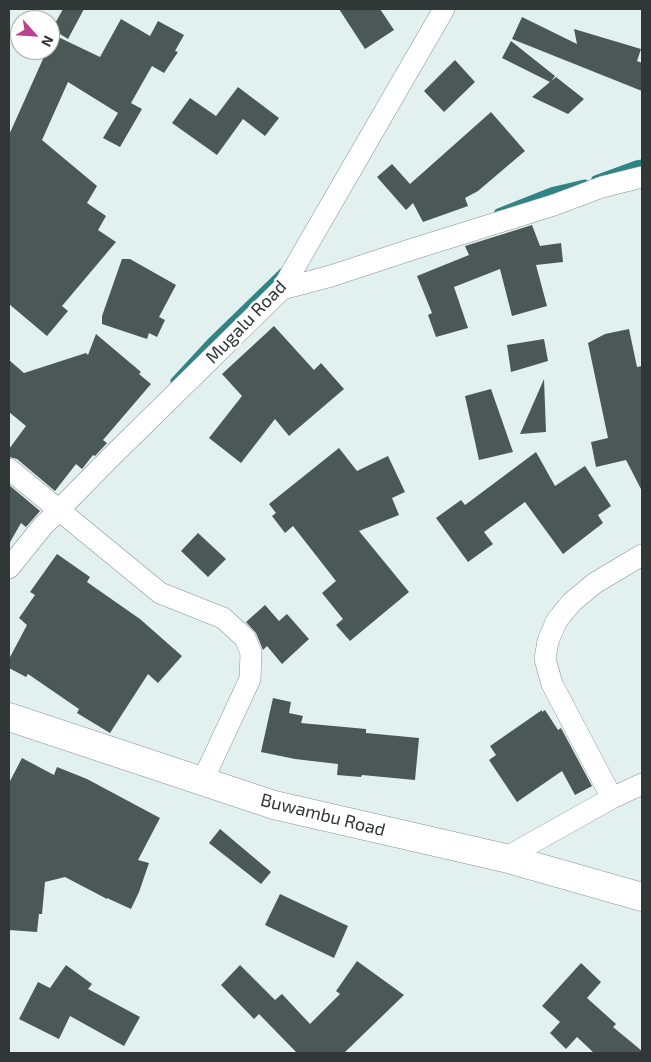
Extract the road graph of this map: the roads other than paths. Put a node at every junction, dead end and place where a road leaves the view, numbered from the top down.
1 (444, 9) edge
2 (642, 177) edge
3 (282, 289) junction
4 (9, 469) edge
5 (59, 510) junction
6 (642, 555) edge
7 (9, 568) edge
8 (9, 717) edge
9 (202, 782) junction
10 (642, 784) edge
11 (612, 798) junction
12 (505, 858) junction
13 (642, 897) edge

1 - 3 street, Mugalu Road
2 - 3 street
3 - 5 street, Mugalu Road
4 - 5 street
5 - 7 street, Mugalu Road
5 - 9 street
6 - 11 street
8 - 9 street, Buwambu Road
9 - 12 street, Buwambu Road
10 - 11 street
11 - 12 street
12 - 13 street, Buwambu Road

